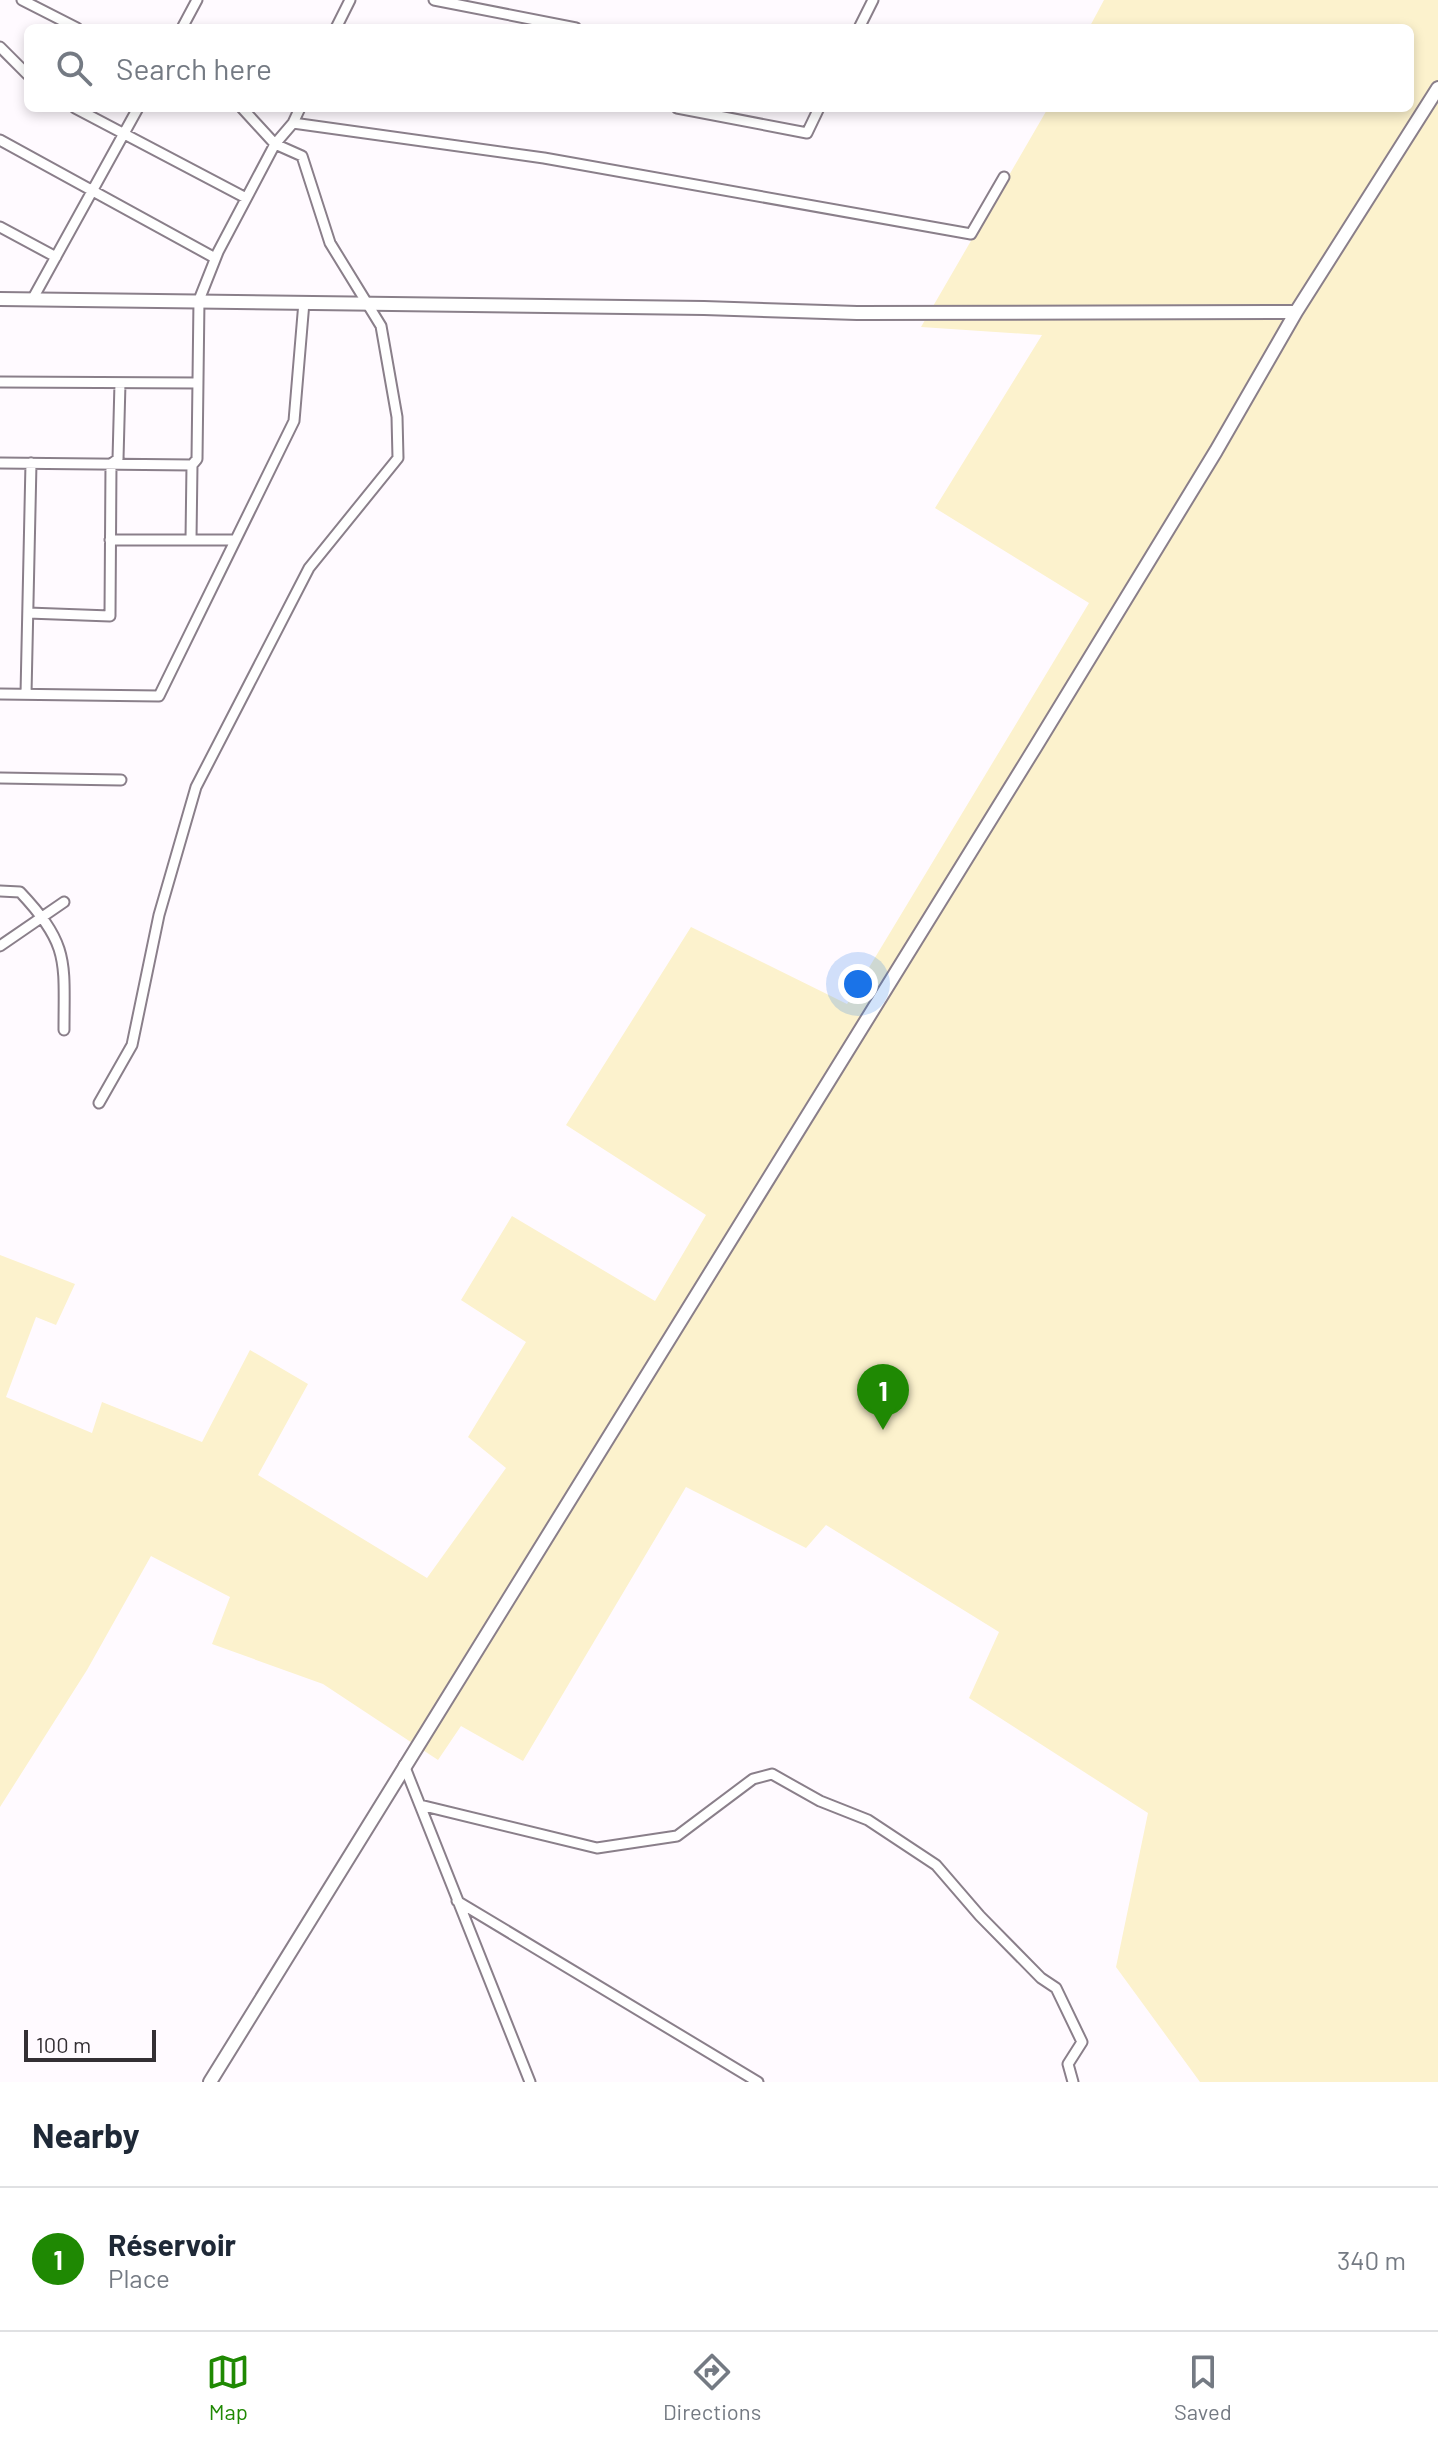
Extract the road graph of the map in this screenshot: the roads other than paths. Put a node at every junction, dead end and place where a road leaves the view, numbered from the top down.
1 (22, 0) edge
2 (197, 0) edge
3 (434, 0) edge
4 (873, 0) edge
5 (346, 2) edge
6 (69, 24) edge
7 (184, 24) edge
8 (338, 24) edge
9 (556, 24) edge
10 (861, 24) edge
11 (0, 47) edge
12 (24, 71) edge
13 (1438, 88) edge
14 (83, 112) edge
15 (136, 112) edge
16 (246, 112) edge
17 (298, 112) edge
18 (698, 112) edge
19 (817, 112) edge
20 (293, 123) junction
21 (124, 133) junction
22 (0, 140) edge
23 (275, 144) junction
24 (1004, 177) dead end
25 (93, 191) junction
26 (246, 198) junction
27 (0, 227) edge
28 (56, 257) junction
29 (215, 258) junction
30 (0, 299) edge
31 (32, 300) junction
32 (199, 300) junction
33 (304, 302) junction
34 (367, 303) junction
35 (1296, 312) junction
36 (0, 382) edge
37 (120, 383) junction
38 (198, 383) junction
39 (0, 463) edge
40 (31, 463) junction
41 (111, 464) junction
42 (192, 465) junction
43 (191, 539) junction
44 (110, 540) junction
45 (235, 540) junction
46 (28, 613) junction
47 (0, 694) edge
48 (26, 694) junction
49 (0, 778) edge
50 (121, 780) dead end
51 (0, 891) edge
52 (64, 902) dead end
53 (43, 916) junction
54 (0, 946) edge
55 (64, 1030) dead end
56 (99, 1103) dead end
57 (404, 1765) junction
58 (420, 1805) junction
59 (457, 1901) junction
60 (210, 2082) edge
61 (530, 2082) edge
62 (758, 2082) edge
63 (1073, 2082) edge

1 - 6 street
2 - 7 street
3 - 9 street
4 - 10 street
5 - 8 street
11 - 12 street
13 - 35 main road
14 - 21 street
15 - 21 street
16 - 23 street
17 - 20 street
18 - 19 street
20 - 23 street
20 - 24 street
21 - 25 street
21 - 26 street
22 - 25 street
23 - 26 street
23 - 34 street
25 - 28 street
25 - 29 street
26 - 29 street
27 - 28 street
28 - 31 street
29 - 32 street
30 - 31 main road
31 - 32 main road
32 - 33 main road
32 - 38 street
33 - 34 main road
33 - 45 street
34 - 35 main road
34 - 56 street
35 - 57 main road
36 - 37 street
37 - 38 street
37 - 41 street
38 - 42 street
39 - 40 street
40 - 41 street
40 - 46 street
41 - 42 street
41 - 44 street
42 - 43 street
43 - 44 street
43 - 45 street
44 - 46 street
45 - 48 street
46 - 48 street
47 - 48 street
49 - 50 street
51 - 53 street
52 - 53 street
53 - 54 street
53 - 55 street
57 - 58 street
57 - 60 main road
58 - 59 street
58 - 63 street
59 - 61 street
59 - 62 street

